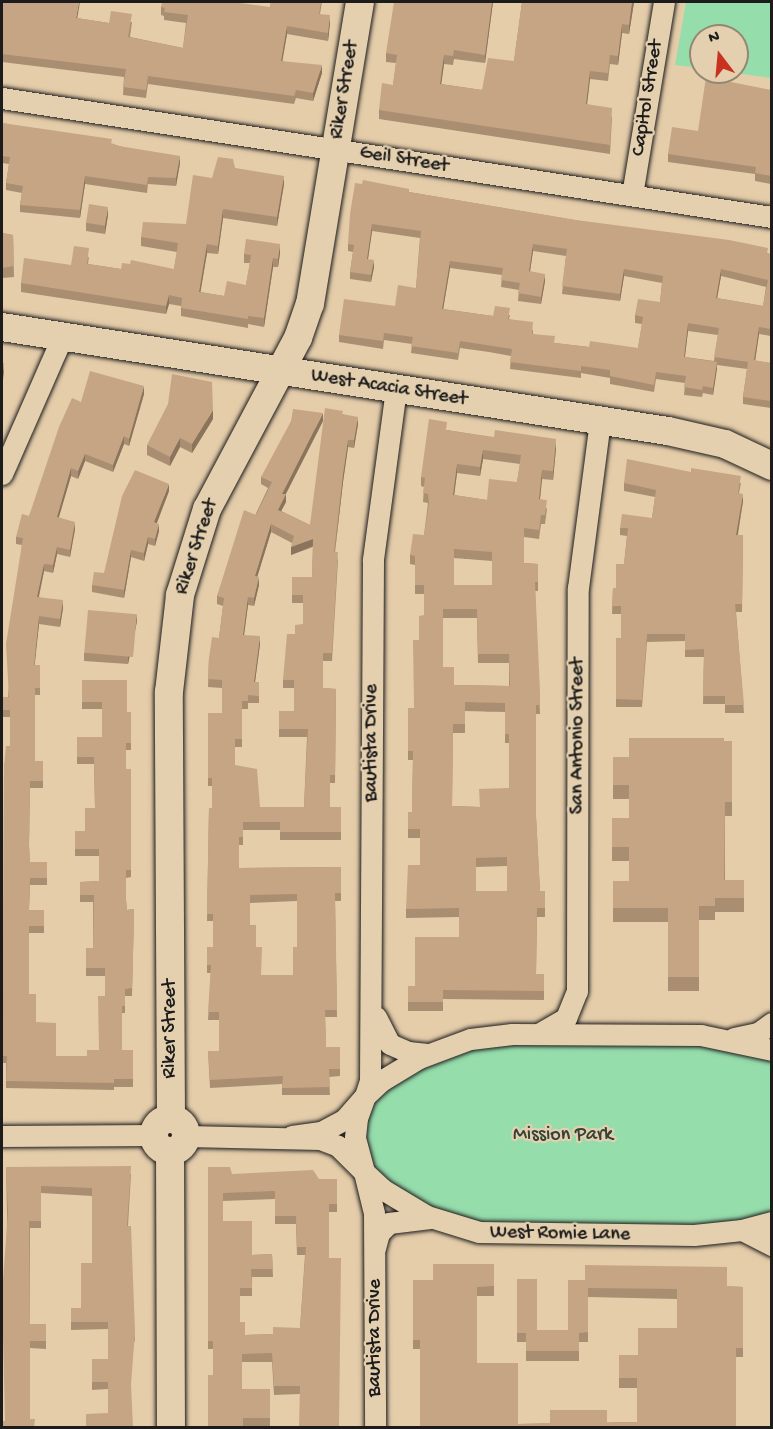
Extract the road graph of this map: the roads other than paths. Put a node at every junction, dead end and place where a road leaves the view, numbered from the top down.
1 (360, 2) edge
2 (663, 2) edge
3 (2, 98) edge
4 (336, 150) junction
5 (632, 195) junction
6 (771, 217) edge
7 (2, 327) edge
8 (62, 337) junction
9 (280, 371) junction
10 (396, 389) junction
11 (600, 421) junction
12 (771, 466) edge
13 (2, 474) edge
14 (577, 991) junction
15 (374, 1011) junction
16 (771, 1023) edge
17 (538, 1034) junction
18 (614, 1035) junction
19 (733, 1039) junction
20 (771, 1050) edge
21 (427, 1054) junction
22 (365, 1096) junction
23 (170, 1135) junction
24 (2, 1136) edge
25 (292, 1136) junction
26 (364, 1172) junction
27 (432, 1218) junction
28 (771, 1222) edge
29 (742, 1230) junction
30 (771, 1245) edge
31 (375, 1249) junction
32 (171, 1428) edge
33 (375, 1428) edge

1 - 4 street, Riker Street
2 - 5 street, Capitol Street
3 - 4 street, Geil Street
4 - 5 street, Geil Street
4 - 9 street, Riker Street
5 - 6 street, Geil Street
7 - 8 street, West Acacia Street
8 - 9 street, West Acacia Street
8 - 13 street
9 - 10 street, West Acacia Street
9 - 23 street, Riker Street
10 - 11 street, West Acacia Street
10 - 15 street, Bautista Drive
11 - 12 street, West Acacia Street
11 - 14 street, San Antonio Street
14 - 17 street, San Antonio Street
14 - 18 street
15 - 21 street
15 - 22 street, Bautista Drive
16 - 19 street
17 - 18 street, West Romie Lane
17 - 21 street, West Romie Lane
18 - 19 street, West Romie Lane
19 - 20 street, West Romie Lane
21 - 22 street, West Romie Lane
22 - 25 street, West Romie Lane
22 - 26 street
23 - 24 street, West Romie Lane
23 - 25 street, West Romie Lane
23 - 32 street, Riker Street
25 - 26 street, West Romie Lane
26 - 27 street, West Romie Lane
26 - 31 street, Bautista Drive
27 - 29 street, West Romie Lane
27 - 31 street
28 - 29 street, West Romie Lane
29 - 30 street
31 - 33 street, Bautista Drive

